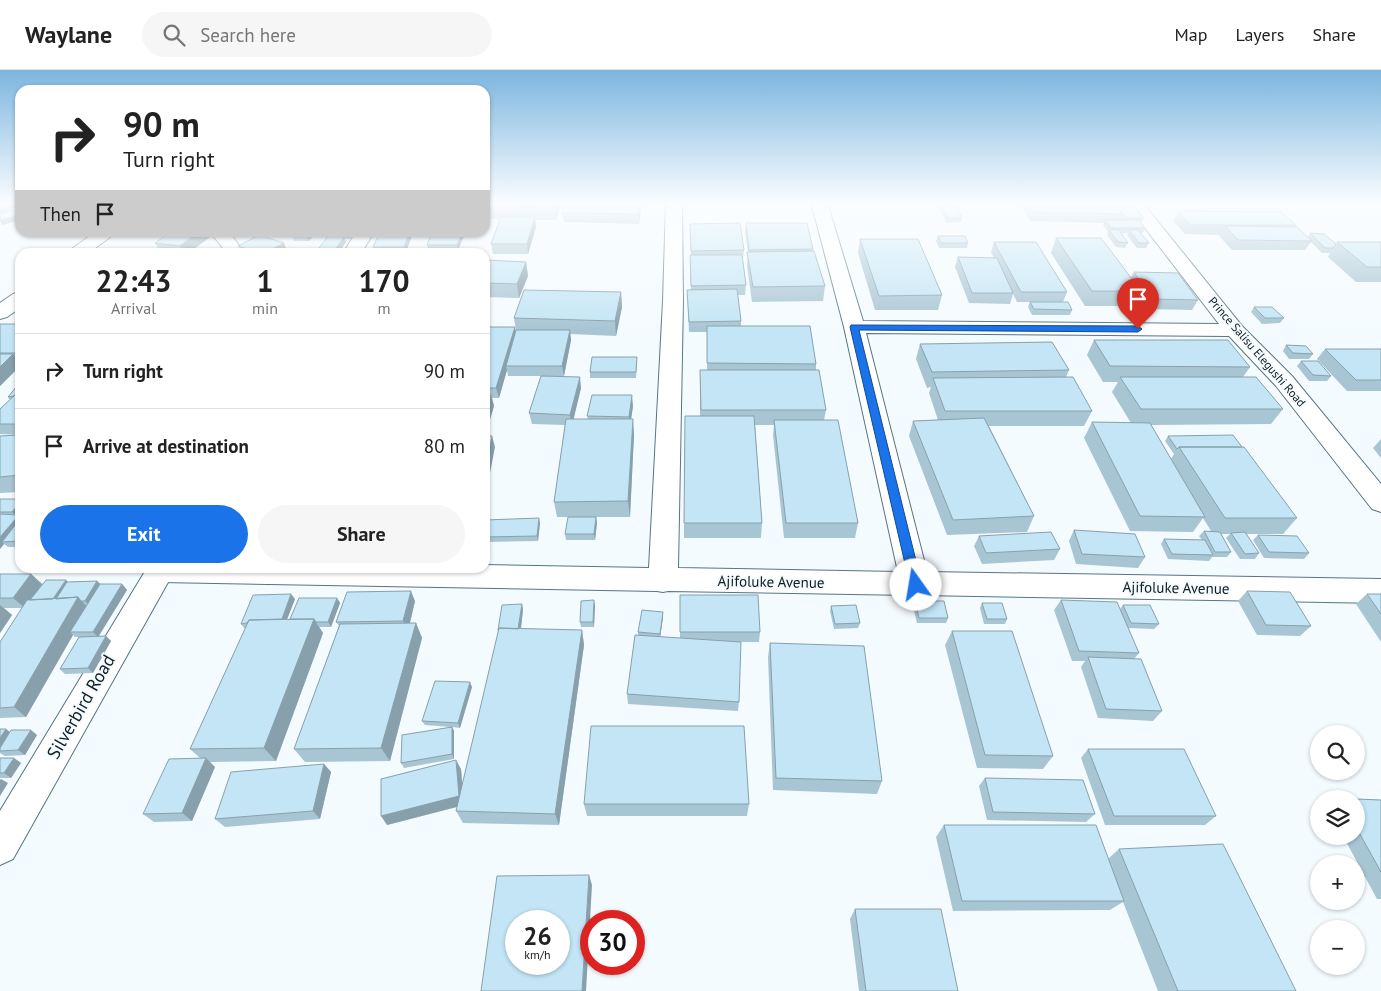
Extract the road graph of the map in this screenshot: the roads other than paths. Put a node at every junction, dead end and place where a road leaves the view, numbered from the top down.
1 (674, 245) edge
2 (831, 245) edge
3 (1167, 245) edge
4 (15, 302) edge
5 (0, 313) edge
6 (854, 327) junction
7 (1235, 330) junction
8 (1381, 502) edge
9 (159, 573) edge
10 (328, 573) edge
11 (663, 581) junction
12 (916, 585) junction
13 (1381, 591) edge
14 (0, 846) edge

1 - 11 street
2 - 6 street
3 - 7 street, Prince Salisu Elegushi Road
4 - 5 street
6 - 7 street
6 - 12 street
7 - 8 street, Prince Salisu Elegushi Road
9 - 14 street, Silverbird Road
10 - 11 street, Ajifoluke Avenue
11 - 12 street, Ajifoluke Avenue
12 - 13 street, Ajifoluke Avenue

